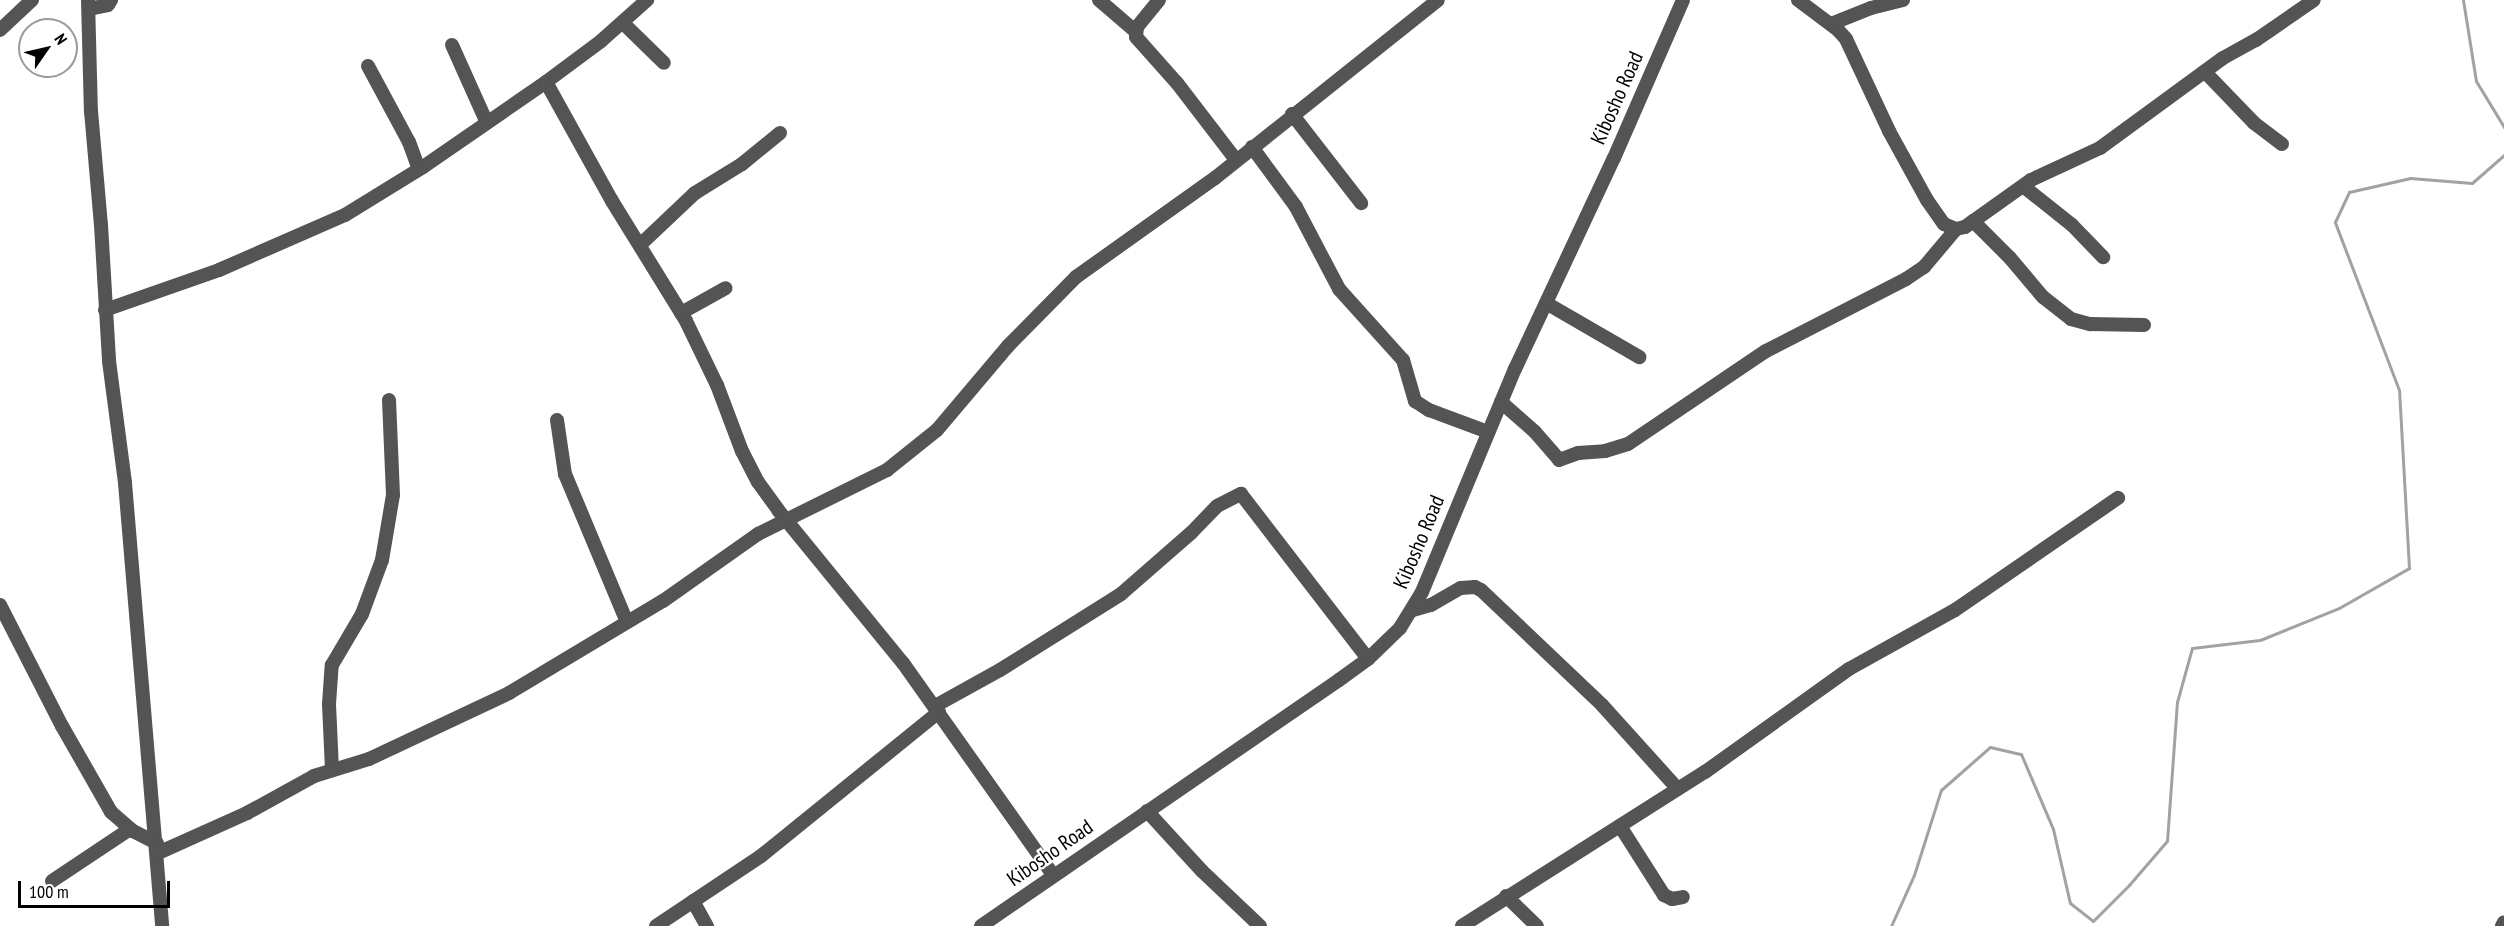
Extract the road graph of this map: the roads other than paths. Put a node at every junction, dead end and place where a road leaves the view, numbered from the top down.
1 (32, 0) edge
2 (111, 0) edge
3 (647, 0) edge
4 (1099, 0) edge
5 (1158, 0) edge
6 (1438, 0) edge
7 (1683, 0) edge
8 (1798, 0) edge
9 (1903, 0) edge
10 (2288, 0) edge
11 (2314, 0) edge
12 (88, 4) edge
13 (2296, 12) junction
14 (622, 23) junction
15 (1831, 24) junction
16 (0, 30) edge
17 (1135, 31) junction
18 (452, 45) dead end
19 (664, 63) dead end
20 (368, 66) dead end
21 (2205, 72) junction
22 (546, 82) junction
23 (1292, 114) junction
24 (487, 123) junction
25 (780, 133) dead end
26 (2282, 144) dead end
27 (1252, 147) junction
28 (1236, 160) junction
29 (419, 170) junction
30 (2023, 186) junction
31 (1361, 202) dead end
32 (1973, 221) junction
33 (1956, 229) junction
34 (641, 244) junction
35 (2103, 257) dead end
36 (726, 288) dead end
37 (1546, 303) junction
38 (105, 310) junction
39 (681, 313) junction
40 (2144, 325) dead end
41 (1639, 357) dead end
42 (389, 400) dead end
43 (1501, 402) junction
44 (557, 420) dead end
45 (1488, 432) junction
46 (2118, 498) dead end
47 (785, 519) junction
48 (0, 605) edge
49 (1413, 610) junction
50 (627, 622) junction
51 (1368, 658) junction
52 (937, 709) junction
53 (332, 770) junction
54 (1678, 789) junction
55 (1147, 811) junction
56 (1620, 826) junction
57 (130, 829) junction
58 (158, 848) junction
59 (1053, 875) junction
60 (52, 881) dead end
61 (1506, 896) junction
62 (1683, 897) dead end
63 (693, 901) junction
64 (162, 926) edge
65 (656, 926) edge
66 (707, 926) edge
67 (981, 926) edge
68 (1260, 926) edge
69 (1462, 926) edge
70 (1537, 926) edge

1 - 16 street
2 - 12 street
3 - 14 street
4 - 17 street
5 - 17 street
6 - 23 street
7 - 37 street, Kibosho Road
8 - 15 street
9 - 15 street
10 - 13 street
11 - 13 street
12 - 38 street
13 - 21 street
14 - 19 street
14 - 22 street
15 - 33 street
17 - 28 street
18 - 24 street
20 - 29 street
21 - 26 street
21 - 30 street
22 - 24 street
22 - 34 street
23 - 27 street
23 - 31 street
24 - 29 street
25 - 34 street
27 - 28 street
27 - 45 street
28 - 47 street
29 - 38 street
30 - 32 street
30 - 35 street
32 - 33 street
32 - 40 street
33 - 43 street
34 - 39 street
36 - 39 street
37 - 41 street
37 - 43 street, Kibosho Road
38 - 58 street
39 - 47 street
42 - 53 street
43 - 45 street, Kibosho Road
44 - 50 street
45 - 49 street, Kibosho Road
46 - 54 street
47 - 50 street
47 - 52 street
48 - 57 street
49 - 51 street, Kibosho Road
49 - 54 street
50 - 53 street
51 - 52 street
51 - 55 street, Kibosho Road
52 - 59 street
52 - 63 street
53 - 58 street
54 - 56 street
55 - 59 street, Kibosho Road
55 - 68 street
56 - 61 street
56 - 62 street
57 - 58 street
57 - 60 street
58 - 64 street
59 - 67 street, Kibosho Road
61 - 69 street
61 - 70 street
63 - 65 street
63 - 66 street

